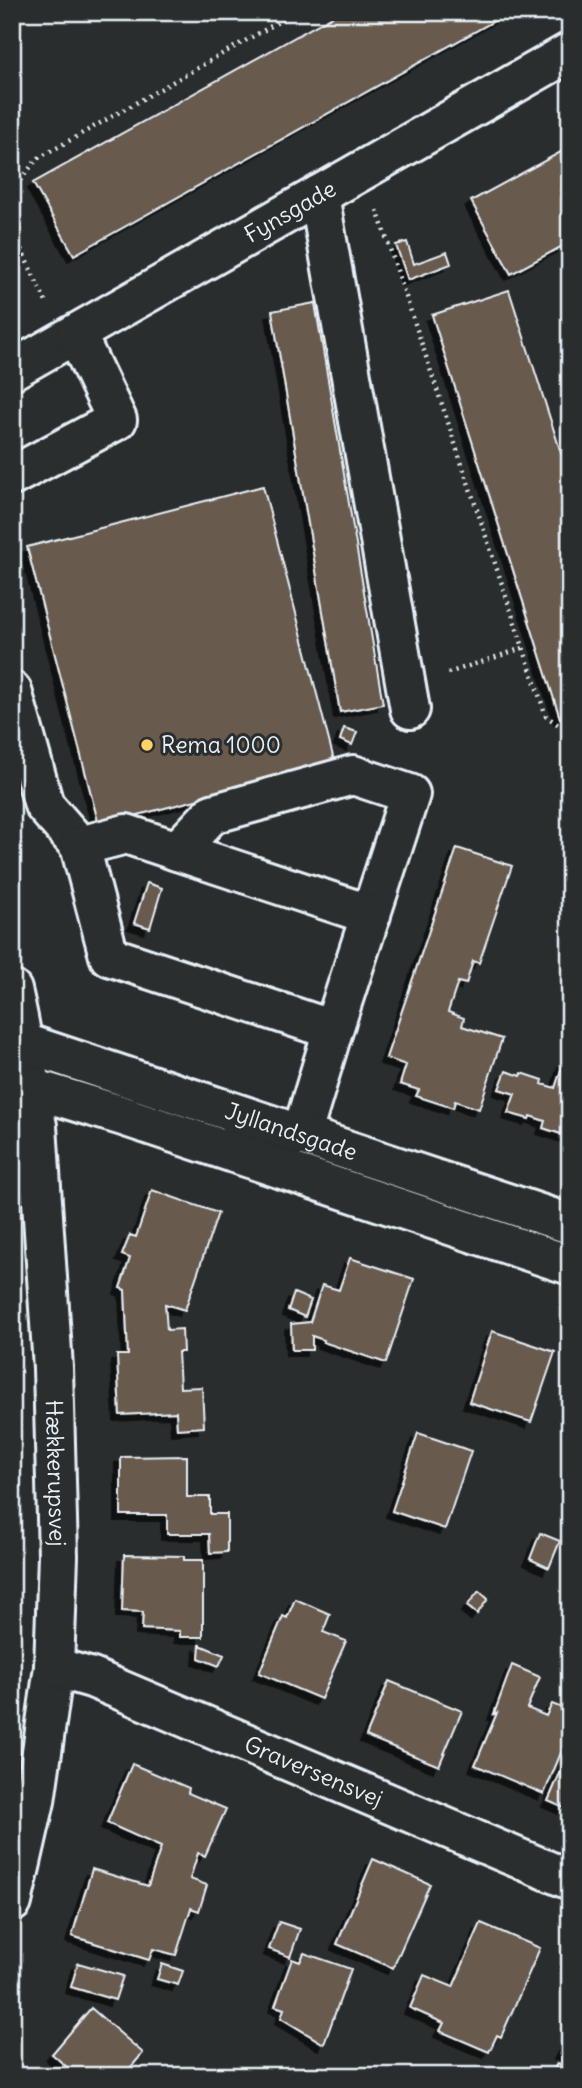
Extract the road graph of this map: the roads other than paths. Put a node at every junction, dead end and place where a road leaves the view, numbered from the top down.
1 (570, 52) edge
2 (319, 195) junction
3 (70, 337) junction
4 (12, 370) edge
5 (12, 476) edge
6 (12, 691) edge
7 (408, 698) road end
8 (80, 846) junction
9 (177, 851) junction
10 (371, 915) junction
11 (12, 990) edge
12 (333, 1030) junction
13 (18, 1040) edge
14 (21, 1084) edge
15 (301, 1136) junction
16 (220, 1148) junction
17 (570, 1224) edge
18 (570, 1265) edge
19 (54, 1667) junction
20 (570, 1880) edge
21 (12, 1902) edge

1 - 2 street, Fynsgade
2 - 3 street, Fynsgade
2 - 7 street
3 - 4 street, Fynsgade
3 - 5 street
6 - 8 street
8 - 9 street
8 - 12 street
9 - 10 street
9 - 10 street
10 - 12 street
11 - 13 street, Hækkerupsvej
12 - 15 street
13 - 14 street, Hækkerupsvej
13 - 15 street, Jyllandsgade
14 - 16 street, Jyllandsgade
14 - 19 street, Hækkerupsvej
15 - 16 street
15 - 17 street, Jyllandsgade
16 - 18 street, Jyllandsgade
19 - 20 street, Graversensvej
19 - 21 street, Hækkerupsvej

